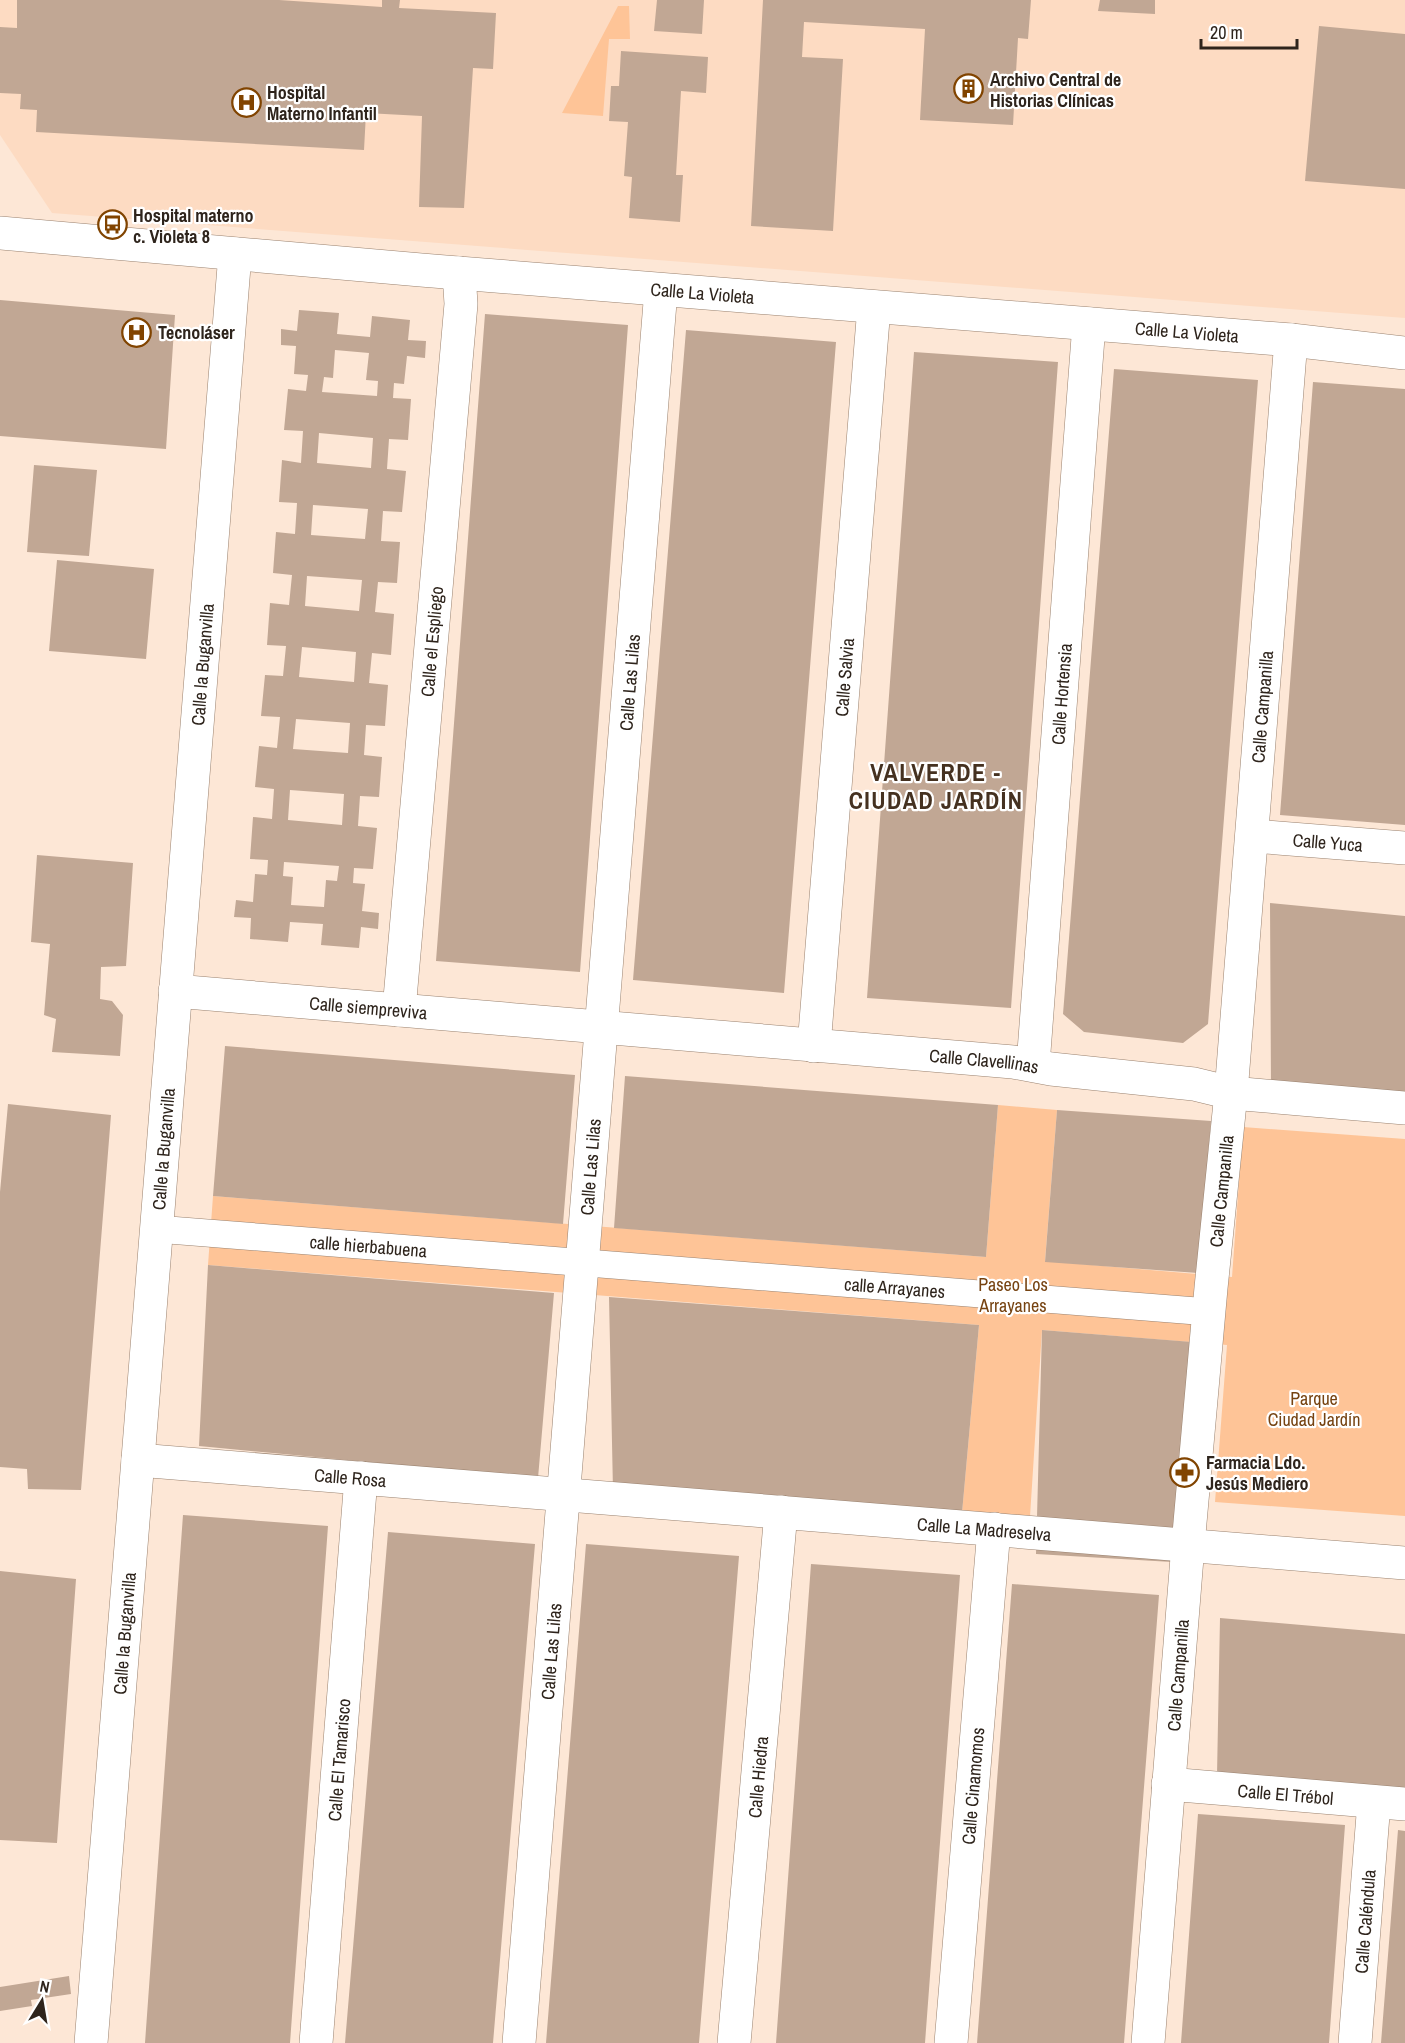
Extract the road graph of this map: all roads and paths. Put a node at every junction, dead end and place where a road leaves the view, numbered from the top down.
1 (0, 233) edge
2 (234, 254) junction
3 (459, 273) junction
4 (661, 290) junction
5 (874, 307) junction
6 (1089, 324) junction
7 (1291, 340) junction
8 (1405, 353) edge
9 (1252, 836) junction
10 (1405, 848) edge
11 (175, 992) junction
12 (399, 1010) junction
13 (562, 1024) joint
14 (601, 1027) junction
15 (814, 1046) junction
16 (1033, 1065) junction
17 (1231, 1094) junction
18 (1405, 1108) edge
19 (156, 1229) junction
20 (581, 1263) junction
21 (1209, 1312) junction
22 (138, 1460) junction
23 (361, 1478) junction
24 (563, 1494) junction
25 (781, 1512) junction
26 (994, 1529) junction
27 (1188, 1545) junction
28 (1405, 1563) edge
29 (1168, 1784) junction
30 (1389, 1803) edge
31 (91, 2043) edge
32 (316, 2043) edge
33 (519, 2043) edge
34 (734, 2043) edge
35 (951, 2043) edge
36 (1148, 2043) edge
37 (1355, 2043) edge

1 - 2 street, Calle La Violeta
2 - 3 street, Calle La Violeta
2 - 11 street, Calle la Buganvilla
3 - 4 street, Calle La Violeta
3 - 12 street, Calle el Espliego
4 - 5 street, Calle La Violeta
4 - 14 street, Calle Las Lilas
5 - 6 street, Calle La Violeta
5 - 15 street, Calle Salvia
6 - 7 street, Calle La Violeta
6 - 16 street, Calle Hortensia
7 - 8 street, Calle La Violeta
7 - 9 street, Calle Campanilla
9 - 10 street, Calle Yuca
9 - 17 street, Calle Campanilla
11 - 12 street, Calle siempreviva
11 - 19 street, Calle la Buganvilla
12 - 13 street, Calle siempreviva
13 - 14 street, Calle Clavellinas
14 - 15 street, Calle Clavellinas
14 - 20 street, Calle Las Lilas
15 - 16 street, Calle Clavellinas
16 - 17 street, Calle Clavellinas
17 - 18 street, Calle Clavellinas
17 - 21 street, Calle Campanilla
19 - 20 street, calle hierbabuena
19 - 22 street, Calle la Buganvilla
20 - 21 street, calle Arrayanes
20 - 24 street, Calle Las Lilas
21 - 27 street, Calle Campanilla
22 - 23 street, Calle Rosa
22 - 31 street, Calle la Buganvilla
23 - 24 street, Calle Rosa
23 - 32 street, Calle El Tamarisco
24 - 25 street, Calle La Madreselva
24 - 33 street, Calle Las Lilas
25 - 26 street, Calle La Madreselva
25 - 34 street, Calle Hiedra
26 - 27 street, Calle La Madreselva
26 - 35 street, Calle Cinamomos
27 - 28 street, Calle La Madreselva
27 - 29 street, Calle Campanilla
29 - 30 street, Calle El Trébol
29 - 36 street, Calle Campanilla
30 - 37 street, Calle Caléndula

